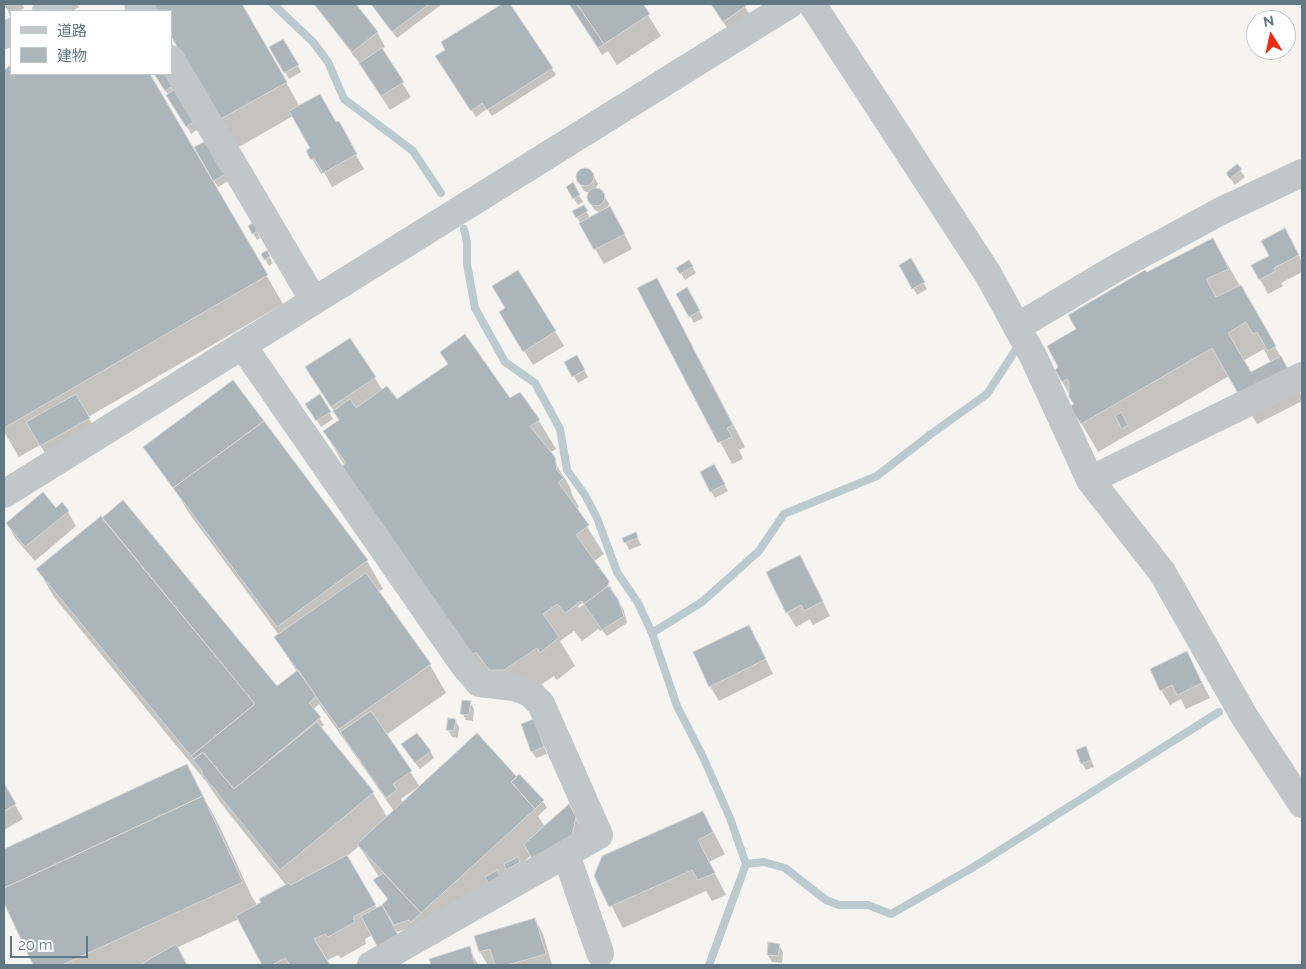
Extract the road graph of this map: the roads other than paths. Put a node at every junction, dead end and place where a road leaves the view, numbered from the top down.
1 (790, 4) edge
2 (812, 4) edge
3 (172, 61) edge
4 (1302, 173) edge
5 (314, 301) junction
6 (1017, 327) junction
7 (242, 346) junction
8 (1302, 376) edge
9 (1090, 480) junction
10 (4, 494) edge
11 (1302, 804) edge
12 (566, 854) junction
13 (600, 953) dead end
14 (402, 957) edge
15 (371, 965) edge

1 - 5 street
2 - 6 street
3 - 5 street
4 - 6 street
5 - 7 street
6 - 9 street
7 - 10 street
7 - 12 street
8 - 9 street
9 - 11 street
12 - 13 street
12 - 14 street
14 - 15 street

